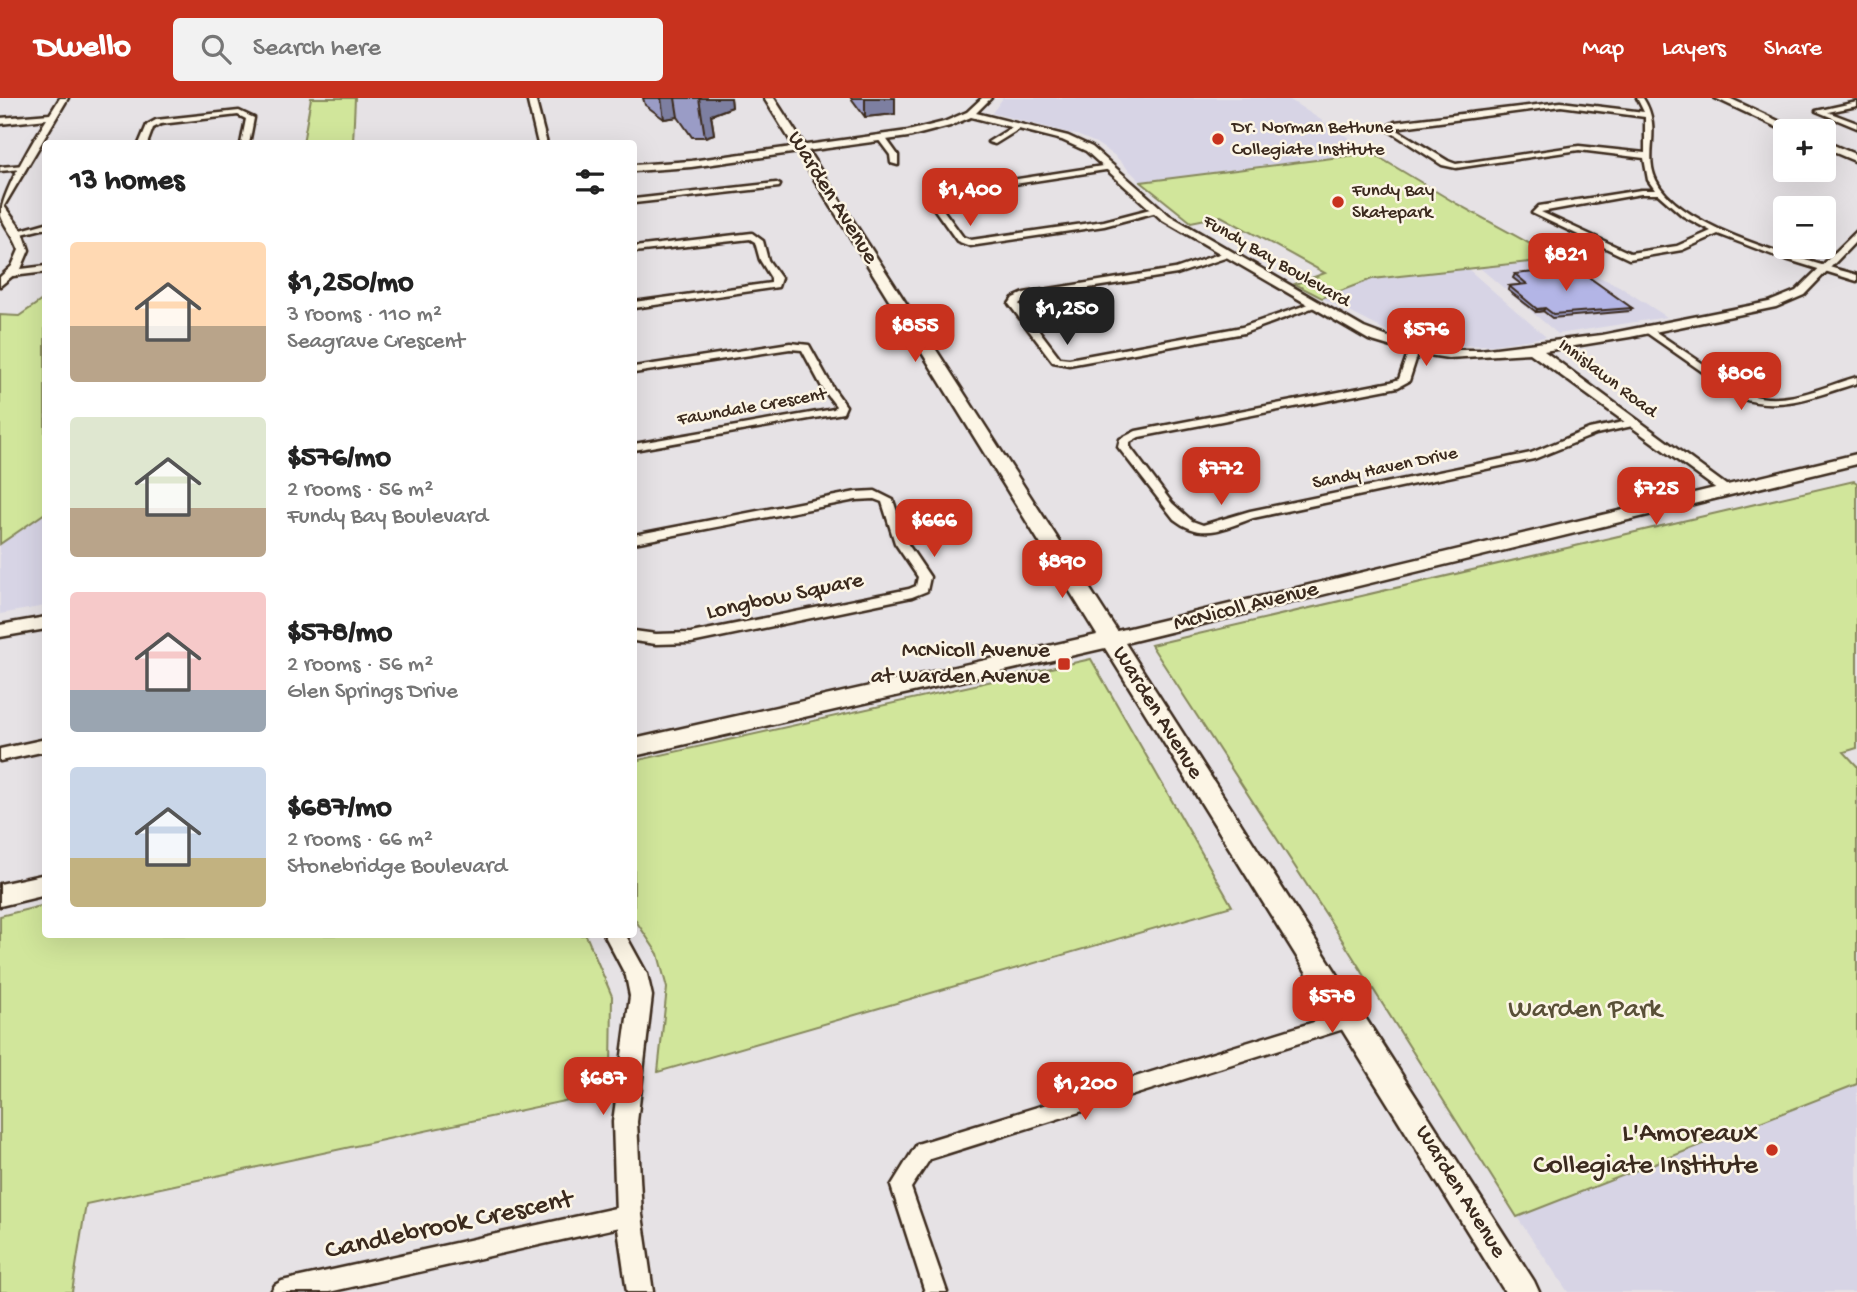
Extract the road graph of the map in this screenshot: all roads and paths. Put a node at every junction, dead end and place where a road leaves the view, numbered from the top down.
1 (64, 98) edge
2 (531, 98) edge
3 (769, 98) edge
4 (986, 98) edge
5 (1640, 98) edge
6 (1720, 98) edge
7 (1857, 104) edge
8 (970, 114) junction
9 (1650, 115) junction
10 (54, 116) junction
11 (0, 121) edge
12 (1773, 122) edge
13 (1020, 127) junction
14 (1857, 127) edge
15 (882, 139) junction
16 (145, 140) edge
17 (246, 140) edge
18 (541, 140) edge
19 (992, 142) dead end
20 (1836, 149) edge
21 (801, 150) junction
22 (1649, 156) junction
23 (1857, 159) edge
24 (895, 163) dead end
25 (22, 167) junction
26 (1109, 167) junction
27 (637, 168) edge
28 (0, 169) edge
29 (776, 185) dead end
30 (1659, 192) junction
31 (637, 201) edge
32 (0, 206) edge
33 (1154, 210) junction
34 (42, 226) edge
35 (1718, 231) junction
36 (18, 232) junction
37 (1857, 234) edge
38 (637, 250) edge
39 (1228, 254) junction
40 (1825, 268) junction
41 (42, 269) edge
42 (13, 273) junction
43 (1857, 278) edge
44 (0, 283) edge
45 (637, 305) edge
46 (1315, 305) junction
47 (1647, 330) junction
48 (1534, 349) junction
49 (1414, 350) junction
50 (637, 370) edge
51 (1857, 380) edge
52 (1633, 422) junction
53 (637, 446) edge
54 (1854, 462) edge
55 (1725, 491) junction
56 (637, 538) edge
57 (42, 624) edge
58 (0, 631) edge
59 (637, 636) edge
60 (1111, 639) junction
61 (42, 746) edge
62 (637, 747) edge
63 (0, 755) edge
64 (42, 885) edge
65 (0, 895) edge
66 (616, 938) edge
67 (1350, 1020) junction
68 (629, 1215) junction
69 (282, 1292) edge
70 (640, 1292) edge
71 (936, 1292) edge
72 (1523, 1292) edge

1 - 10 street
2 - 18 street
3 - 21 main road, Warden Avenue
4 - 8 street
5 - 9 street
6 - 12 main road
7 - 14 street
8 - 13 street, Fundy Bay Boulevard
8 - 15 street
9 - 22 street
9 - 22 street
10 - 11 street
10 - 25 street
13 - 19 street
13 - 26 street, Fundy Bay Boulevard
15 - 21 street
15 - 24 street
16 - 17 street
20 - 23 main road
21 - 27 street
21 - 60 main road, Warden Avenue
22 - 30 street
25 - 28 street
25 - 32 street
26 - 33 street, Fundy Bay Boulevard
26 - 33 street
29 - 31 street
30 - 35 street
30 - 35 street
32 - 36 street
33 - 39 street, Fundy Bay Boulevard
34 - 36 street
35 - 40 street
36 - 42 street
37 - 40 street, Fundy Bay Boulevard
38 - 45 street
39 - 46 street, Fundy Bay Boulevard
39 - 46 street
40 - 43 street
40 - 47 street, Fundy Bay Boulevard
41 - 42 street
42 - 44 street
46 - 49 street, Fundy Bay Boulevard
47 - 48 street, Fundy Bay Boulevard
47 - 51 street
48 - 49 street, Fundy Bay Boulevard
48 - 52 street, Innislawn Road
49 - 52 street, Sandy Haven Drive
50 - 53 street, Fawndale Crescent
52 - 55 street, Innislawn Road
54 - 55 main road, McNicoll Avenue
55 - 60 main road, McNicoll Avenue
56 - 59 street, Longbow Square
57 - 58 street
60 - 62 main road, McNicoll Avenue
60 - 67 main road, Warden Avenue
61 - 63 street
64 - 65 main road
66 - 68 street
67 - 71 street
67 - 72 main road, Warden Avenue
68 - 69 street, Candlebrook Crescent
68 - 70 street

